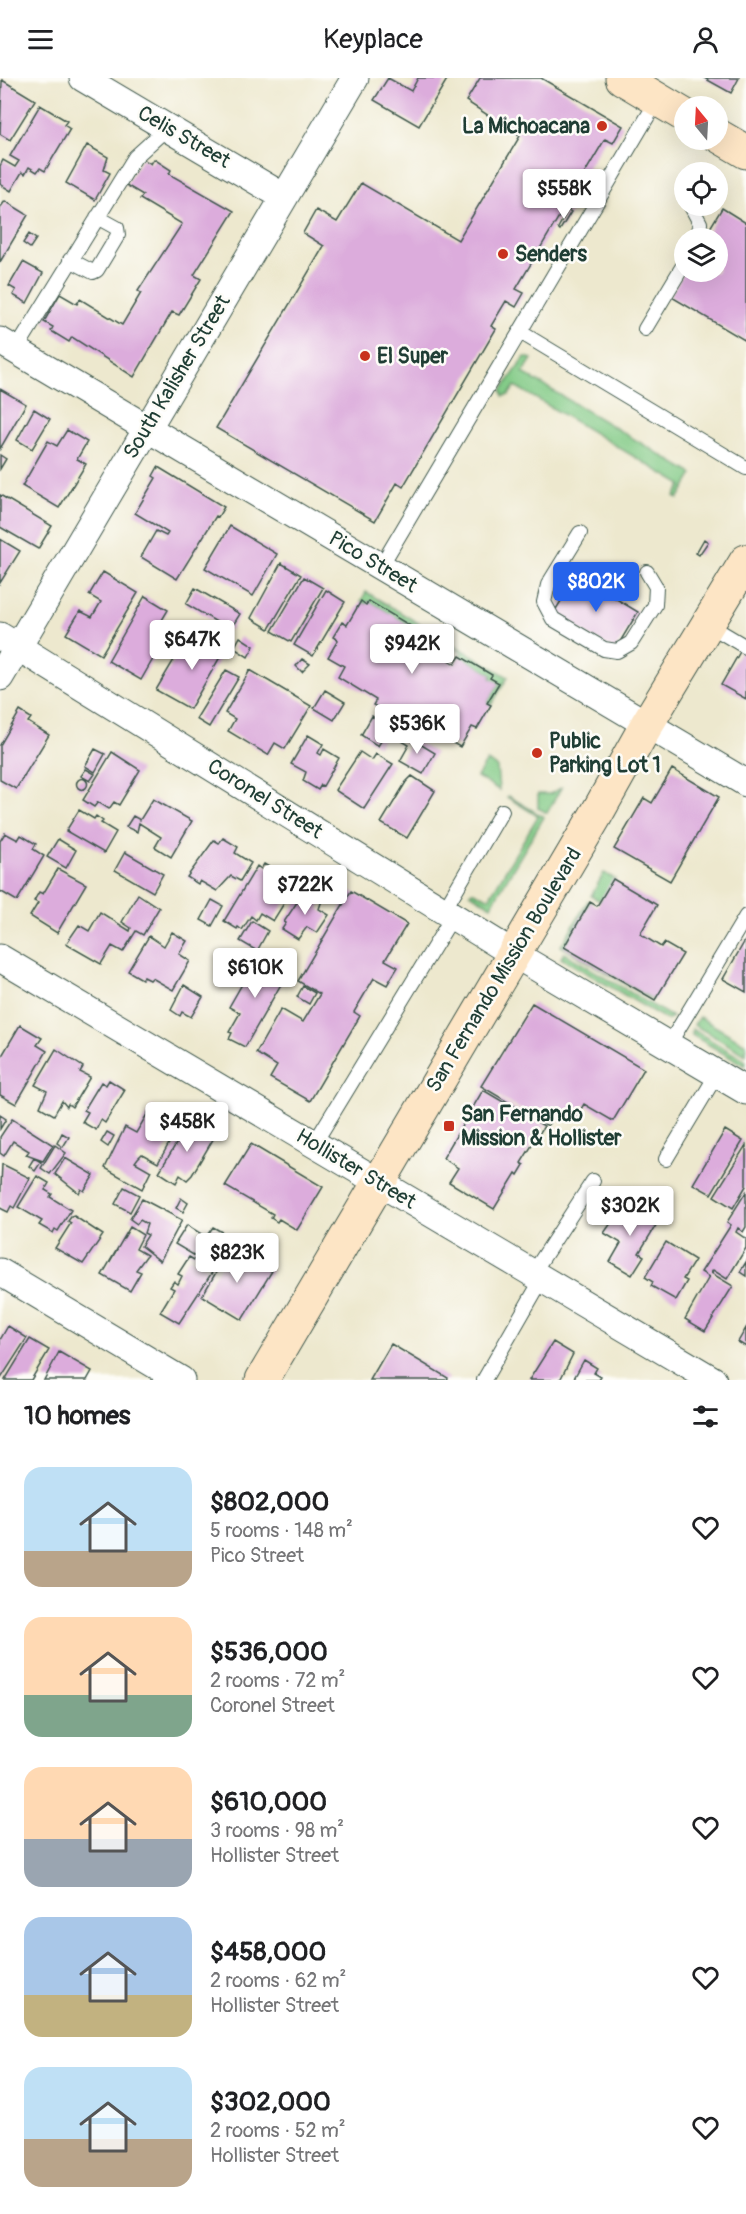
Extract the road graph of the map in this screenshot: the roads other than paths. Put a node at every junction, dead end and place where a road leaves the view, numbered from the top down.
1 (83, 78) edge
2 (355, 78) edge
3 (622, 78) edge
4 (671, 107) edge
5 (167, 128) junction
6 (285, 196) junction
7 (97, 217) junction
8 (70, 260) junction
9 (674, 281) edge
10 (645, 329) dead end
11 (520, 332) junction
12 (8, 345) edge
13 (147, 428) junction
14 (746, 468) edge
15 (580, 533) dead end
16 (746, 561) edge
17 (381, 566) junction
18 (647, 572) dead end
19 (709, 625) junction
20 (9, 641) edge
21 (746, 647) edge
22 (0, 677) edge
23 (647, 724) junction
24 (746, 783) edge
25 (502, 811) dead end
26 (448, 913) junction
27 (746, 916) edge
28 (514, 954) junction
29 (0, 958) edge
30 (668, 1046) junction
31 (717, 1074) junction
32 (746, 1091) edge
33 (314, 1144) junction
34 (666, 1159) dead end
35 (593, 1181) dead end
36 (378, 1182) junction
37 (0, 1272) edge
38 (538, 1276) junction
39 (181, 1380) edge
40 (262, 1380) edge
41 (484, 1380) edge
42 (713, 1380) edge

1 - 5 street, Celis Street
2 - 6 street, South Kalisher Street
3 - 4 main road
4 - 11 lane
5 - 6 street, Celis Street
5 - 7 lane
6 - 13 street, South Kalisher Street
7 - 8 lane
7 - 8 lane
8 - 12 lane
9 - 10 lane
11 - 14 lane
11 - 17 lane
12 - 13 street, Pico Street
13 - 17 street, Pico Street
13 - 20 street, South Kalisher Street
15 - 18 lane
16 - 19 main road, San Fernando Mission Boulevard
17 - 23 street, Pico Street
19 - 21 lane
19 - 23 main road, San Fernando Mission Boulevard
20 - 22 street, South Kalisher Street
20 - 26 street, Coronel Street
23 - 24 street, Pico Street
23 - 28 main road, San Fernando Mission Boulevard
25 - 26 lane
26 - 28 street, Coronel Street
26 - 33 lane
27 - 30 lane
28 - 30 street, Coronel Street
28 - 36 main road, San Fernando Mission Boulevard
29 - 33 street, Hollister Street
30 - 31 street, Coronel Street
31 - 32 street, Coronel Street
31 - 34 lane
33 - 36 street, Hollister Street
35 - 38 lane
36 - 38 street, Hollister Street
36 - 40 main road, San Fernando Mission Boulevard
37 - 39 street
38 - 41 lane
38 - 42 street, Hollister Street

